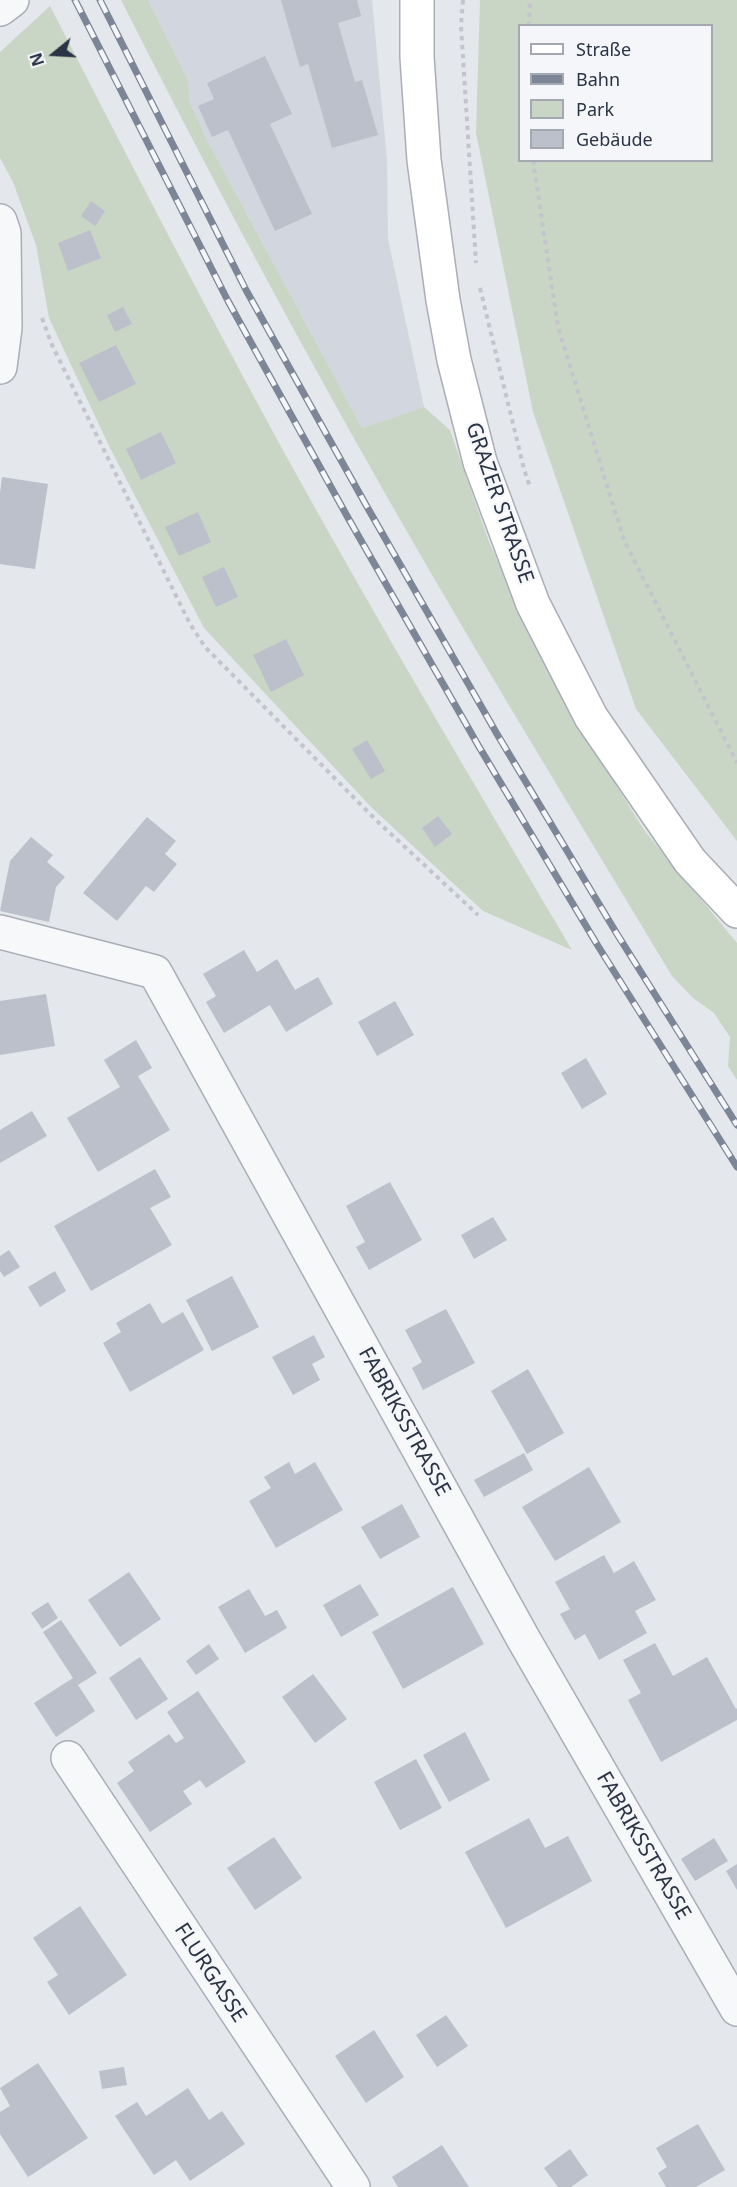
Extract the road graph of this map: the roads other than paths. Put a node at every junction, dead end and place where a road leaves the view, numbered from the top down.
1 (12, 0) edge
2 (417, 0) edge
3 (0, 9) edge
4 (0, 221) edge
5 (0, 367) edge
6 (737, 911) edge
7 (0, 932) edge
8 (68, 1758) dead end
9 (737, 2009) edge
10 (353, 2187) edge

1 - 3 street
2 - 6 main road, GRAZER STRASSE
4 - 5 street
7 - 9 street, FABRIKSSTRASSE
8 - 10 street, FLURGASSE

